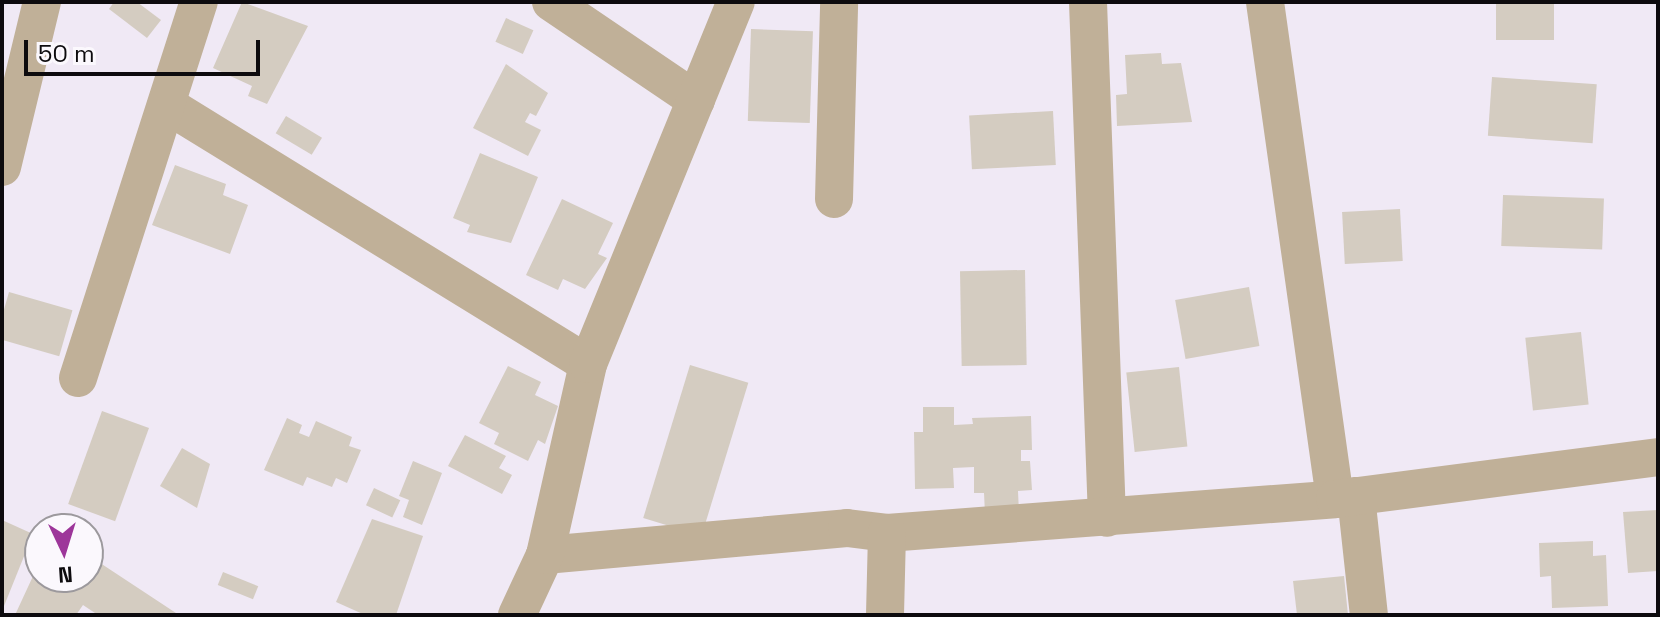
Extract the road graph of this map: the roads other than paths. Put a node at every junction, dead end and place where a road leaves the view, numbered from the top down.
1 (42, 2) edge
2 (199, 2) edge
3 (551, 2) edge
4 (736, 2) edge
5 (839, 2) edge
6 (1088, 2) edge
7 (1265, 2) edge
8 (696, 100) junction
9 (167, 105) junction
10 (2, 167) edge
11 (834, 199) dead end
12 (588, 364) junction
13 (78, 378) dead end
14 (1658, 457) edge
15 (1346, 498) junction
16 (1107, 518) junction
17 (887, 533) junction
18 (545, 555) junction
19 (517, 615) edge
20 (885, 615) edge
21 (1369, 615) edge

1 - 10 street
2 - 9 street
3 - 8 street
4 - 8 street
5 - 11 street
6 - 16 street
7 - 15 street
8 - 12 street
9 - 12 street
9 - 13 street
12 - 18 street
14 - 15 street
15 - 16 street
15 - 21 street
16 - 17 street
17 - 18 street
17 - 20 street
18 - 19 street

